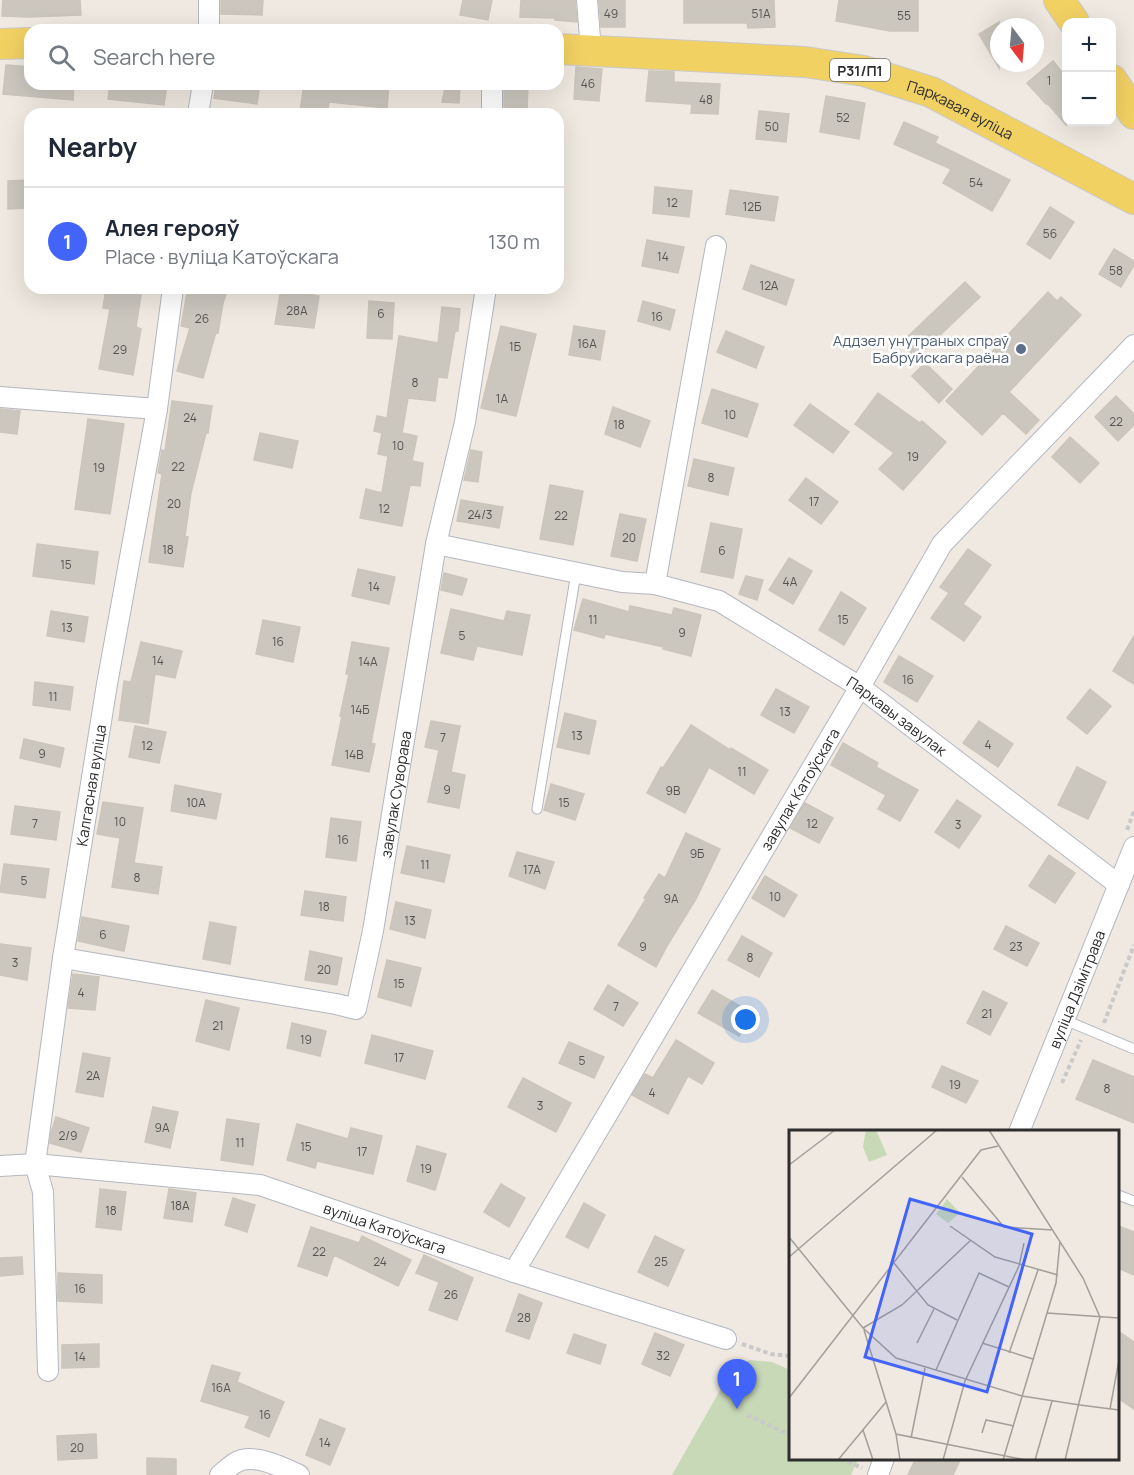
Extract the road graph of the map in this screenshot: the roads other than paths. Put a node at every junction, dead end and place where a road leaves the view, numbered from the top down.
1 (209, 0) edge
2 (587, 0) edge
3 (1059, 0) edge
4 (1071, 18) edge
5 (209, 24) edge
6 (24, 43) edge
7 (0, 44) edge
8 (564, 49) edge
9 (591, 51) junction
10 (1116, 86) edge
11 (202, 90) edge
12 (492, 90) edge
13 (199, 108) edge
14 (492, 108) edge
15 (1134, 114) edge
16 (1134, 199) edge
17 (716, 246) dead end
18 (172, 294) edge
19 (485, 294) edge
20 (1134, 345) edge
21 (0, 397) edge
22 (157, 409) junction
23 (436, 544) junction
24 (576, 573) junction
25 (655, 584) junction
26 (860, 687) junction
27 (537, 809) dead end
28 (1134, 847) edge
29 (1119, 885) junction
30 (63, 958) junction
31 (1065, 1020) junction
32 (1134, 1049) edge
33 (1019, 1130) edge
34 (35, 1164) junction
35 (0, 1166) edge
36 (1119, 1195) edge
37 (1134, 1201) edge
38 (514, 1272) junction
39 (726, 1339) road end
40 (48, 1371) dead end
41 (882, 1460) edge
42 (872, 1472) edge
43 (220, 1475) edge
44 (299, 1475) edge

1 - 5 street
2 - 9 street
3 - 4 main road
6 - 7 main road
8 - 9 main road, Паркавая вуліца / Р31/П1
9 - 16 main road, Паркавая вуліца / Р31/П1
10 - 15 main road
11 - 13 street
12 - 14 street
17 - 25 street
18 - 22 street, Калгасная вуліца
19 - 23 street, завулак Суворава
20 - 26 street, завулак Катоўскага
21 - 22 street
22 - 30 street, Калгасная вуліца
23 - 24 street, Паркавы завулак
23 - 30 street, завулак Суворава
24 - 25 street, Паркавы завулак
24 - 27 lane
25 - 26 street, Паркавы завулак
26 - 29 street, Паркавы завулак
26 - 38 street, завулак Катоўскага
28 - 29 street, вуліца Дзімітрава
29 - 31 street, вуліца Дзімітрава
30 - 34 street, Калгасная вуліца
31 - 32 lane
31 - 33 street, вуліца Дзімітрава
34 - 35 street, вуліца Катоўскага
34 - 38 street, вуліца Катоўскага
34 - 40 street
36 - 37 lane
38 - 39 street, вуліца Катоўскага
41 - 42 street
43 - 44 street

